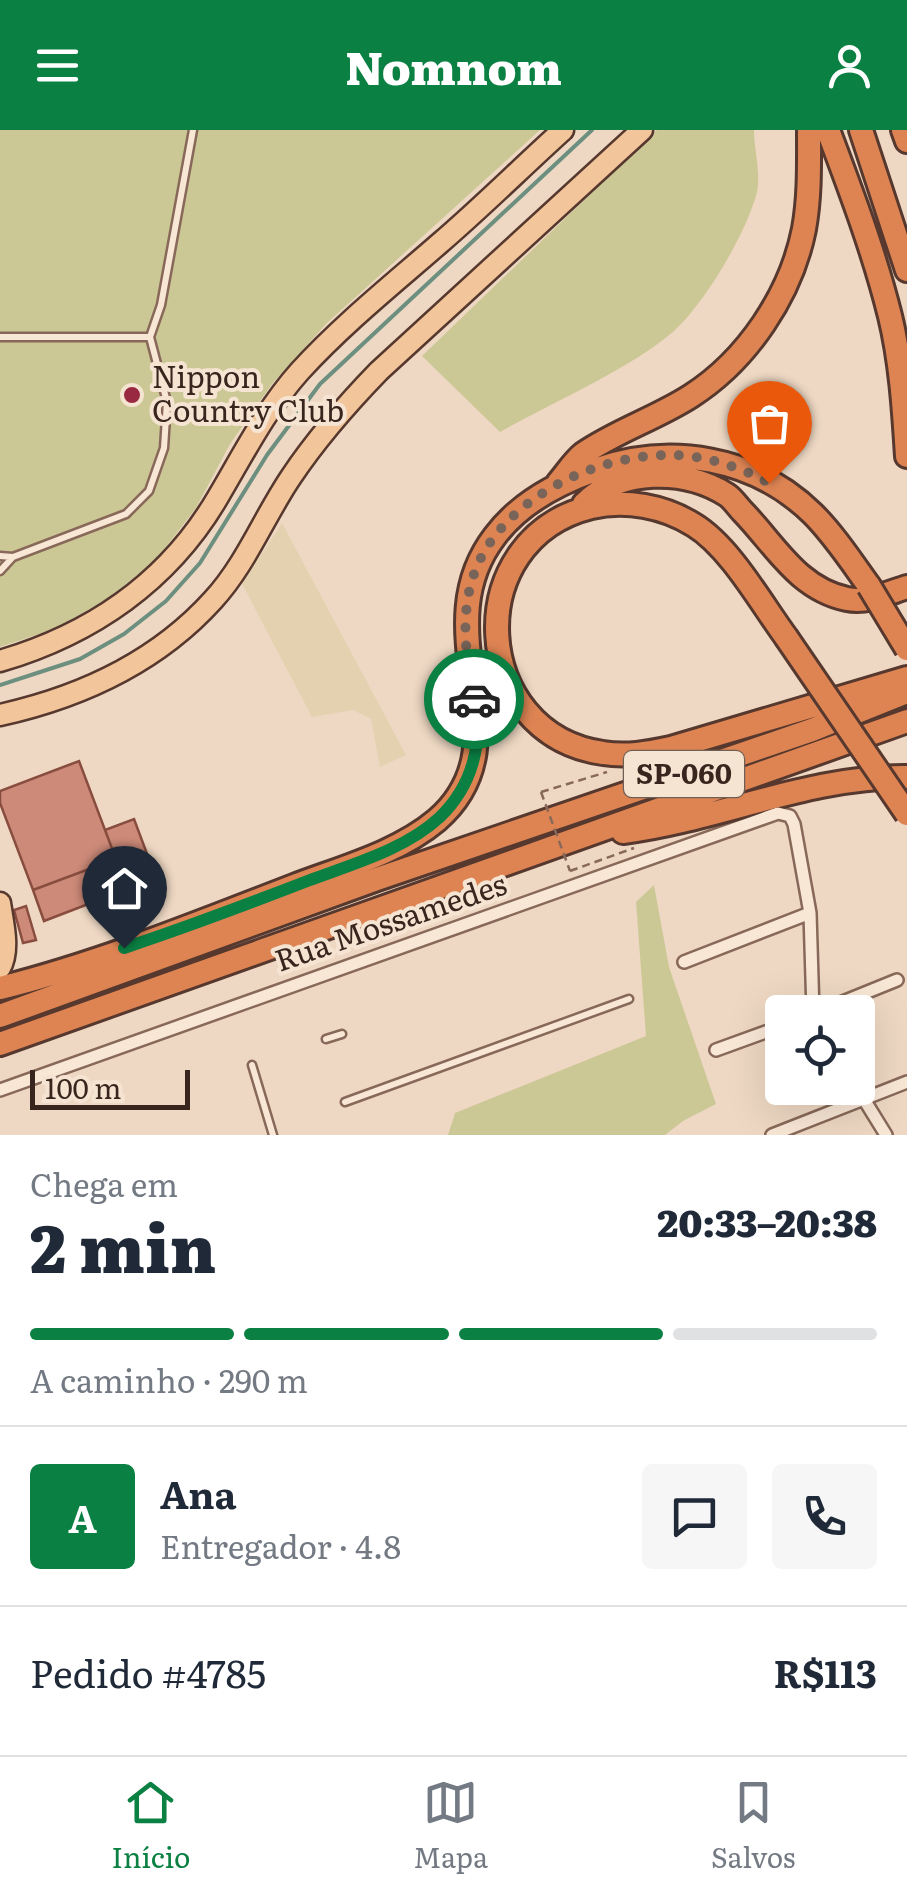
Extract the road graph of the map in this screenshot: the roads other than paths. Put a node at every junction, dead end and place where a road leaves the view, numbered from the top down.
1 (193, 130) edge
2 (563, 130) edge
3 (642, 130) edge
4 (809, 130) edge
5 (828, 130) edge
6 (861, 130) edge
7 (903, 130) edge
8 (907, 140) edge
9 (907, 270) edge
10 (0, 338) edge
11 (150, 338) junction
12 (905, 425) edge
13 (907, 456) edge
14 (554, 488) junction
15 (578, 510) junction
16 (0, 556) edge
17 (13, 557) junction
18 (0, 571) edge
19 (907, 587) edge
20 (907, 649) edge
21 (0, 661) edge
22 (907, 678) edge
23 (907, 692) edge
24 (0, 715) edge
25 (907, 721) edge
26 (907, 778) edge
27 (907, 814) edge
28 (574, 839) junction
29 (0, 903) edge
30 (810, 913) junction
31 (684, 962) dead end
32 (2, 964) edge
33 (897, 980) dead end
34 (0, 988) edge
35 (815, 995) edge
36 (859, 995) edge
37 (629, 998) dead end
38 (0, 1016) edge
39 (69, 1020) junction
40 (765, 1032) edge
41 (342, 1034) dead end
42 (326, 1039) dead end
43 (0, 1044) edge
44 (716, 1050) dead end
45 (0, 1053) edge
46 (252, 1065) dead end
47 (907, 1082) edge
48 (875, 1089) edge
49 (0, 1090) edge
50 (345, 1102) dead end
51 (835, 1105) edge
52 (867, 1105) edge
53 (273, 1135) edge
54 (772, 1135) edge
55 (886, 1135) edge

1 - 11 lane
2 - 21 main road
3 - 24 main road
4 - 14 highway
5 - 12 highway
6 - 9 highway
7 - 8 highway
10 - 11 lane
11 - 17 lane
12 - 13 highway
14 - 20 highway, bridge
14 - 34 highway
15 - 19 highway
15 - 22 highway
15 - 27 highway, bridge
16 - 17 lane
17 - 18 lane
23 - 38 highway, SP-060
25 - 28 highway, SP-060
26 - 28 highway
28 - 39 highway, SP-060
29 - 32 main road
30 - 31 street
30 - 35 street
30 - 49 street, Rua Mossamedes
33 - 36 street
37 - 50 lane
39 - 43 highway, SP-060
39 - 45 highway
40 - 44 street
41 - 42 lane
46 - 53 lane
47 - 48 street
51 - 54 street
52 - 55 street

